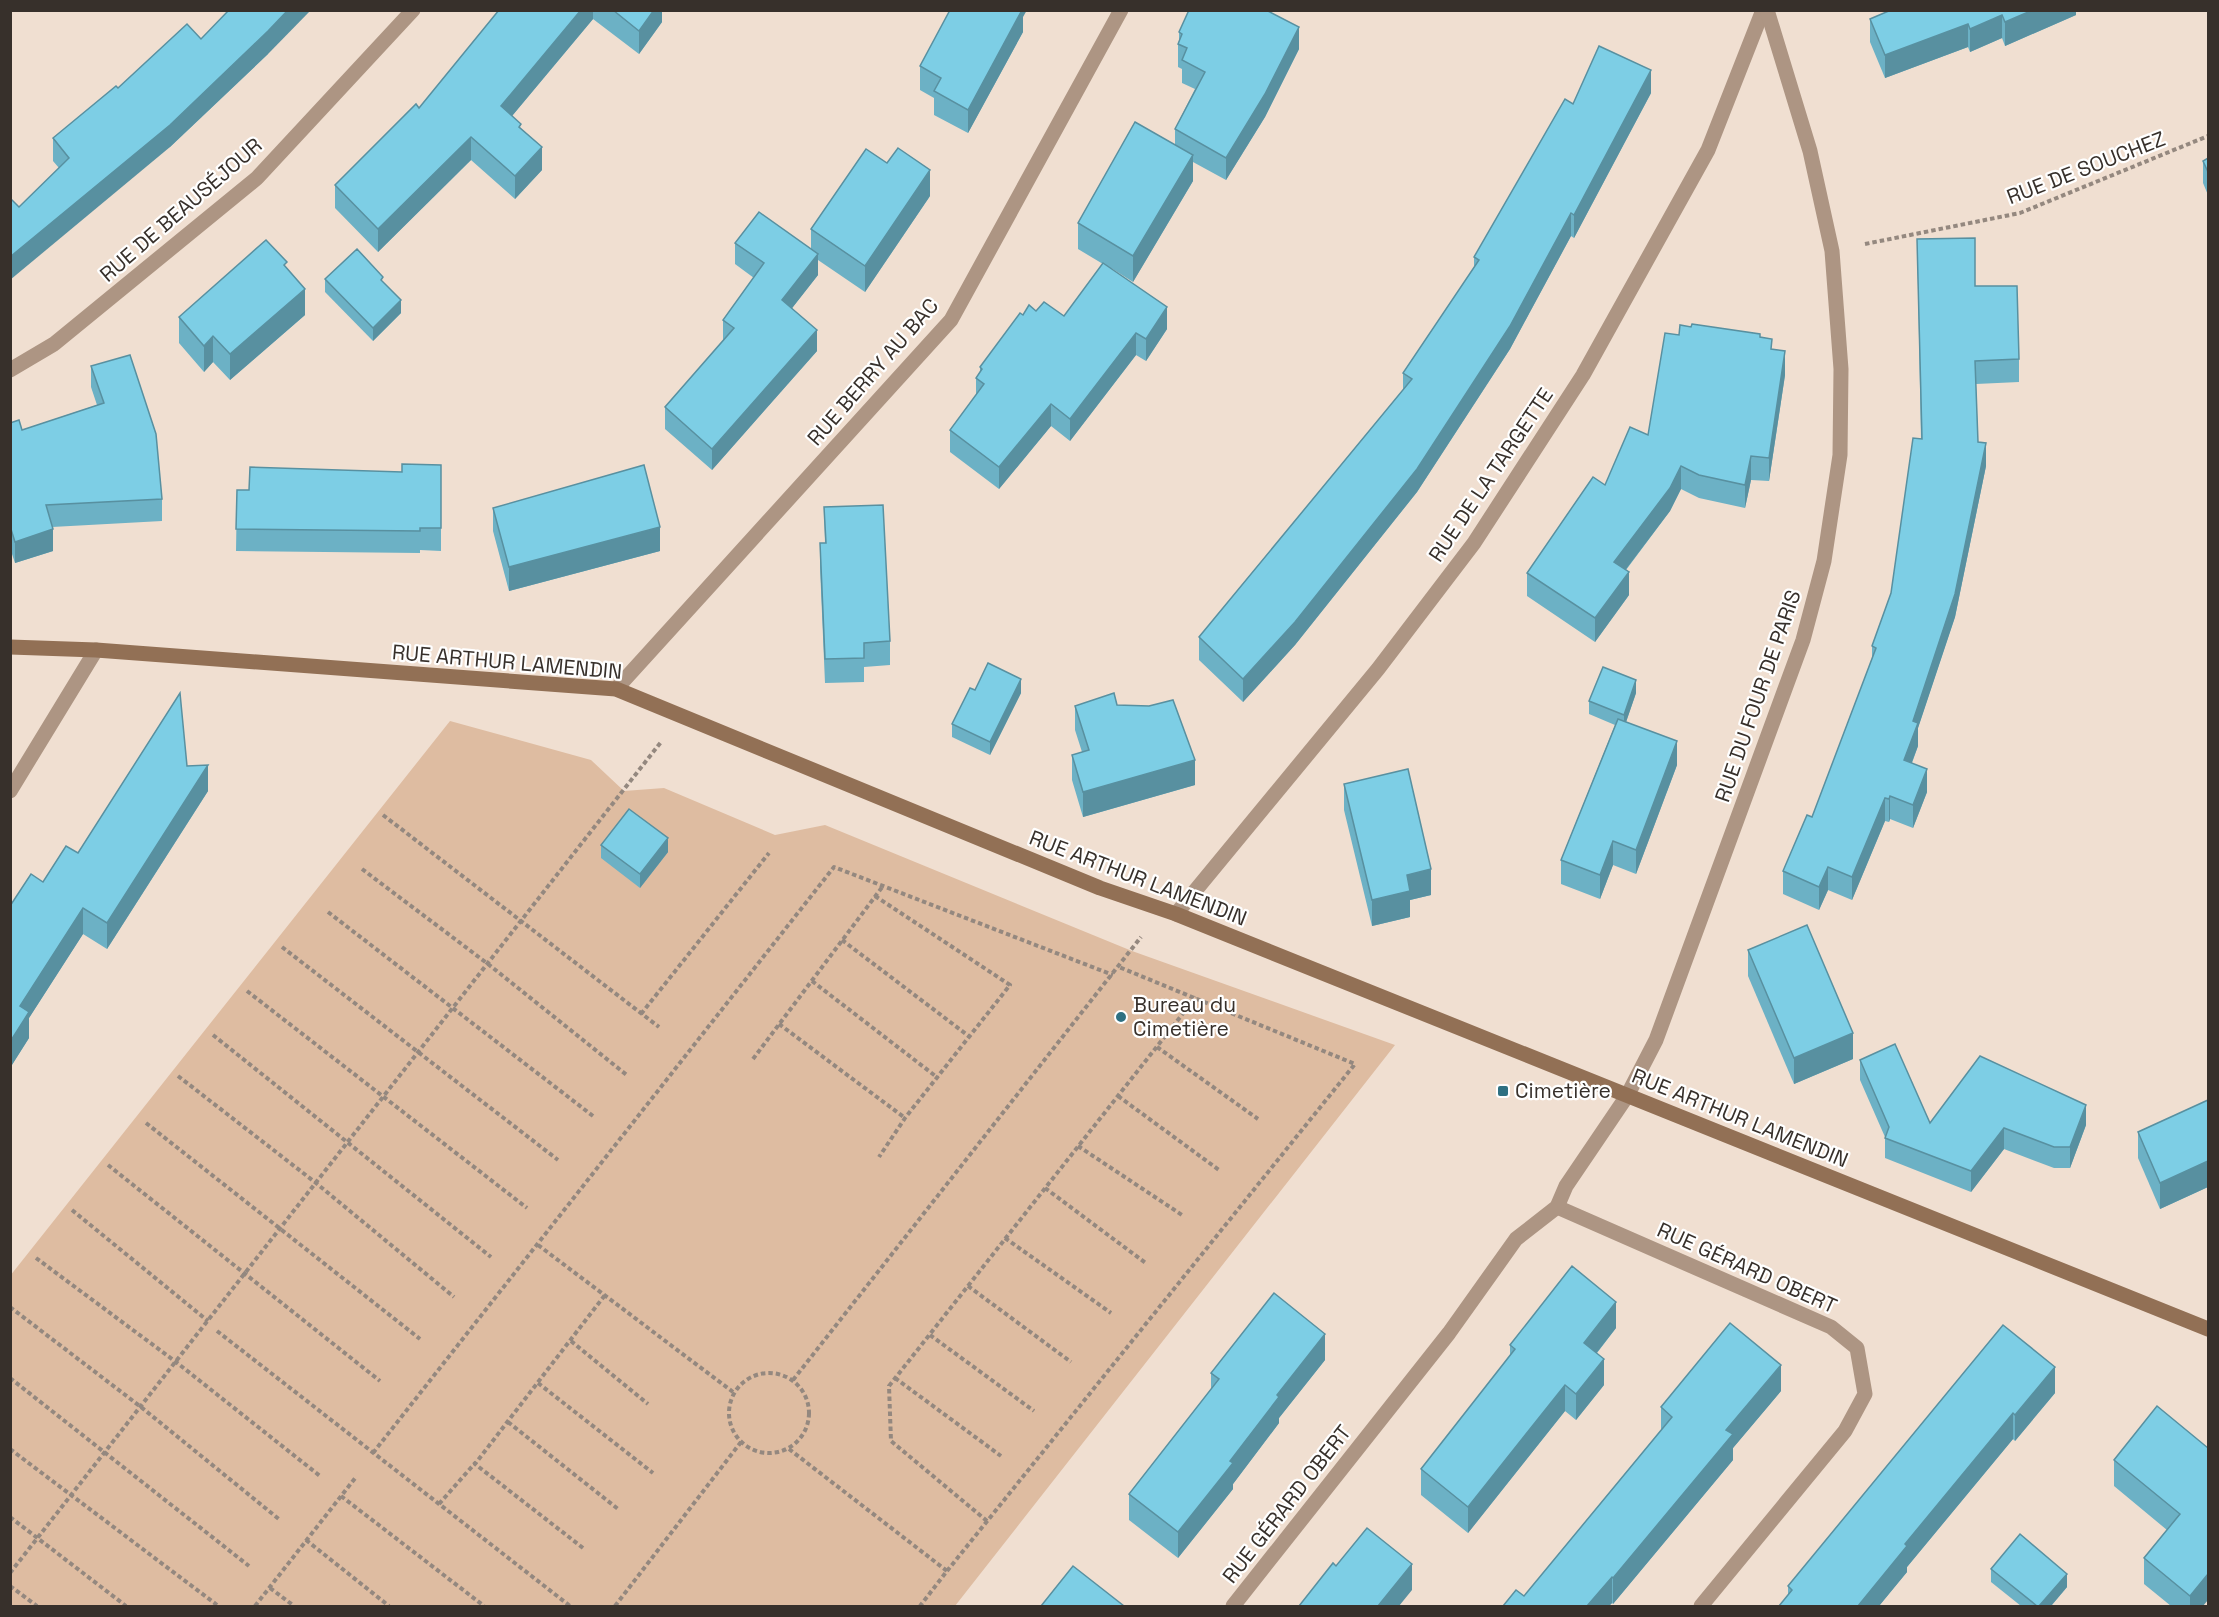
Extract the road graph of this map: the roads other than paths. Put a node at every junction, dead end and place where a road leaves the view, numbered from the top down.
1 (413, 10) edge
2 (1121, 10) edge
3 (1765, 10) edge
4 (10, 370) edge
5 (10, 647) edge
6 (96, 650) junction
7 (616, 689) junction
8 (10, 791) edge
9 (1176, 914) junction
10 (1627, 1096) junction
11 (1557, 1207) junction
12 (2208, 1329) edge
13 (1233, 1606) edge
14 (1701, 1606) edge

1 - 4 street, RUE DE BEAUSÉJOUR
2 - 7 street, RUE BERRY AU BAC
3 - 9 street, RUE DE LA TARGETTE
3 - 10 street, RUE DU FOUR DE PARIS
5 - 6 street, RUE ARTHUR LAMENDIN
6 - 7 street, RUE ARTHUR LAMENDIN
6 - 8 street
7 - 9 street, RUE ARTHUR LAMENDIN
9 - 10 street, RUE ARTHUR LAMENDIN
10 - 11 street, RUE GÉRARD OBERT
10 - 12 street, RUE ARTHUR LAMENDIN
11 - 13 street, RUE GÉRARD OBERT
11 - 14 street, RUE GÉRARD OBERT

